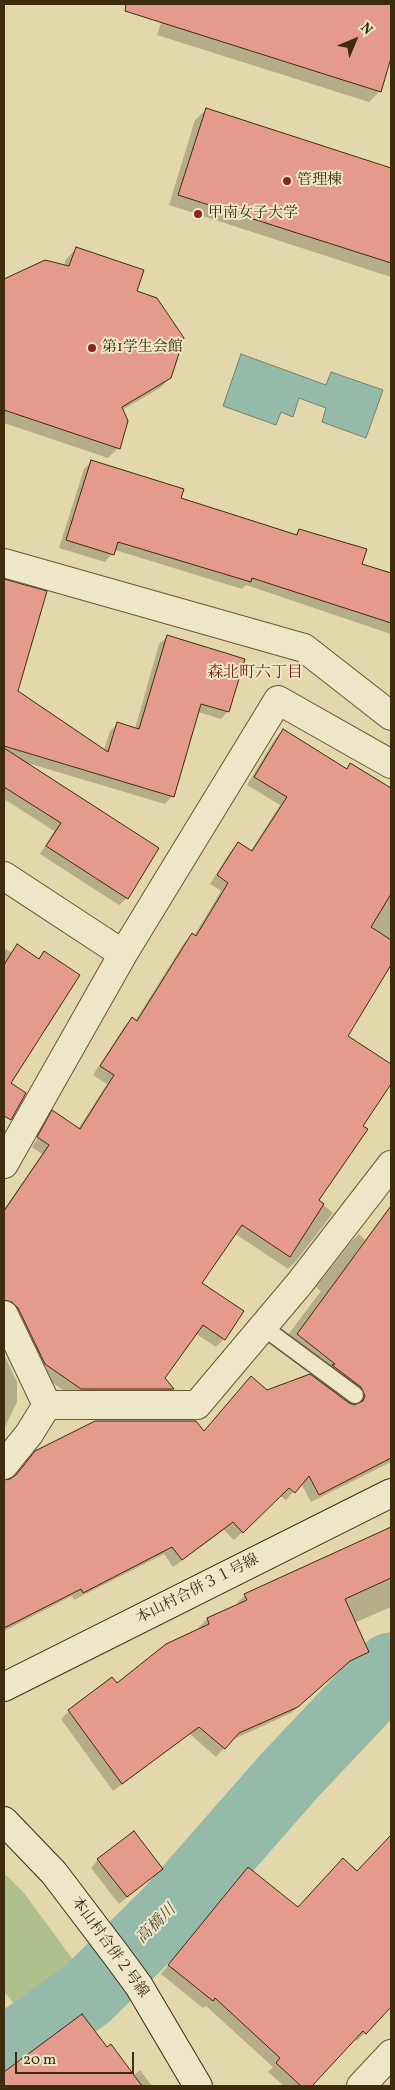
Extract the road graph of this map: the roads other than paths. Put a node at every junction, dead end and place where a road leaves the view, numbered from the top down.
1 (4, 563) edge
2 (391, 716) edge
3 (391, 764) edge
4 (4, 876) edge
5 (123, 954) junction
6 (4, 1164) edge
7 (391, 1165) edge
8 (4, 1315) edge
9 (263, 1327) junction
10 (354, 1396) dead end
11 (48, 1405) junction
12 (4, 1465) edge
13 (391, 1493) edge
14 (4, 1687) edge
15 (4, 1821) edge
16 (391, 2054) edge
17 (198, 2086) edge
18 (361, 2086) edge

1 - 2 street
3 - 5 street
4 - 5 street
5 - 6 street
7 - 9 street
8 - 11 street
9 - 10 lane
9 - 11 street
11 - 12 street
13 - 14 street, 本山村合併３１号線
15 - 17 street, 本山村合併２号線
16 - 18 street

